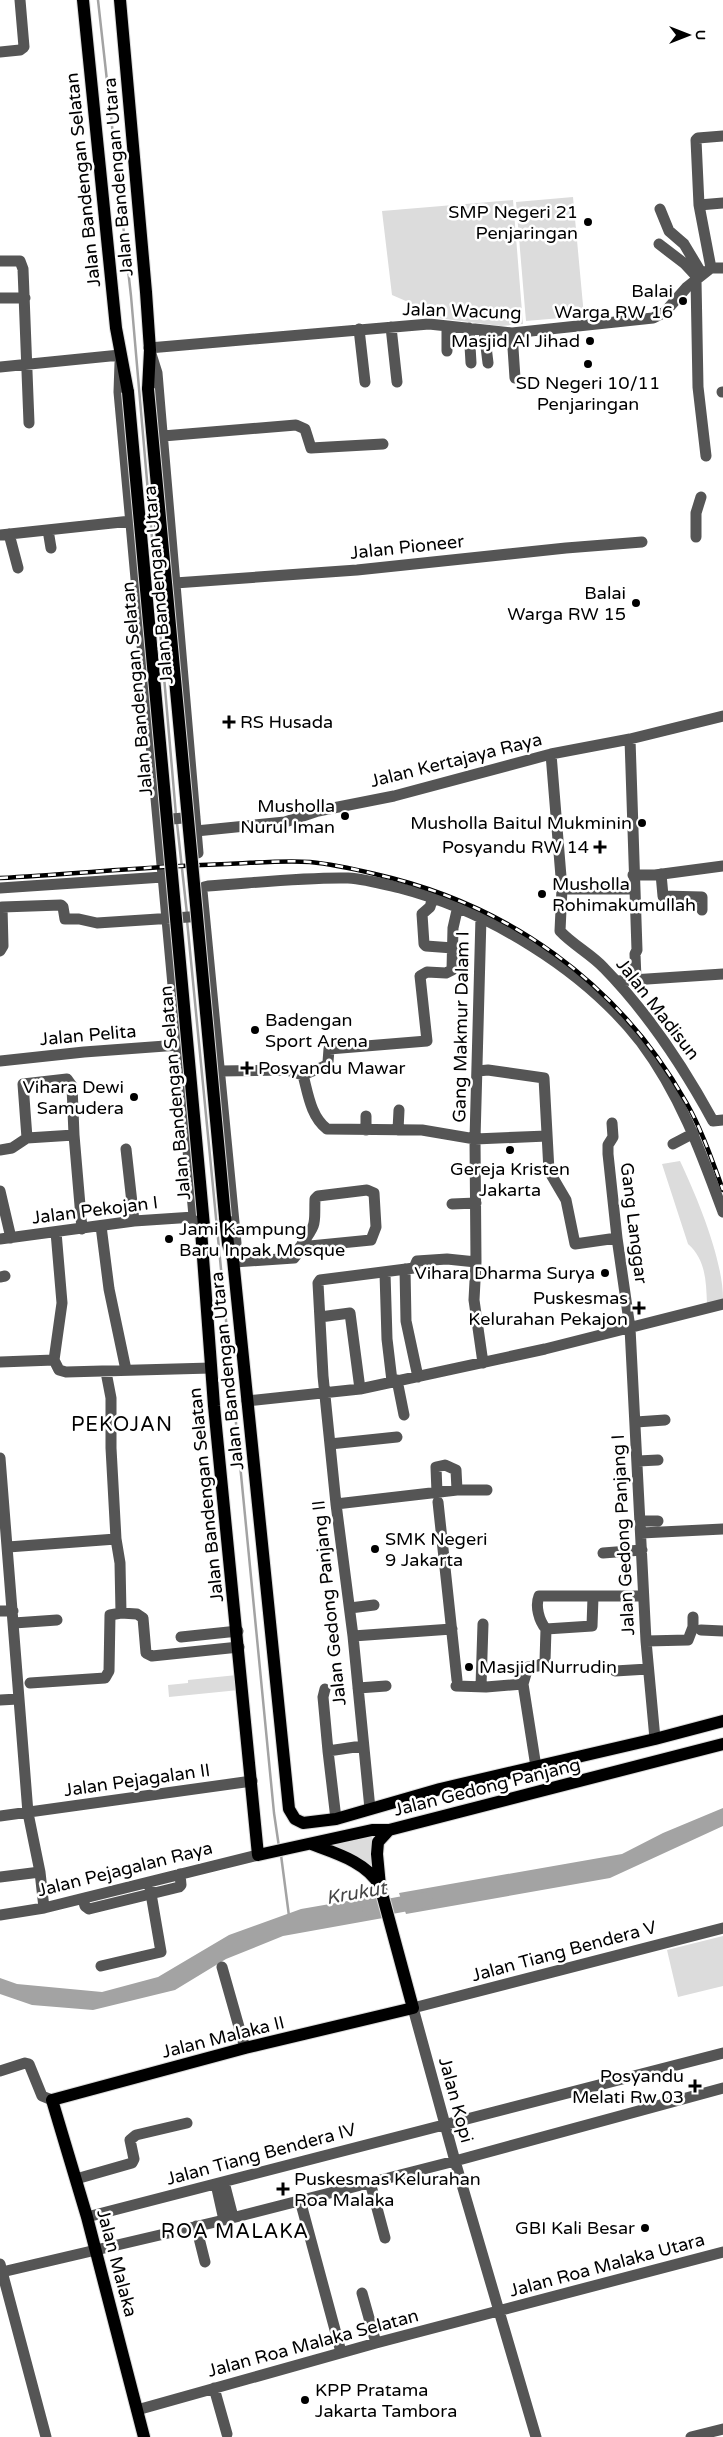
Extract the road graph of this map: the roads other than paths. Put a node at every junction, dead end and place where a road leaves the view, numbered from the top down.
1 (20, 0) edge
2 (83, 0) edge
3 (120, 0) edge
4 (0, 52) edge
5 (723, 136) edge
6 (723, 204) edge
7 (699, 205) junction
8 (660, 209) dead end
9 (659, 244) dead end
10 (0, 261) edge
11 (711, 268) junction
12 (723, 268) edge
13 (698, 278) junction
14 (0, 298) edge
15 (25, 298) junction
16 (447, 326) junction
17 (391, 327) junction
18 (469, 328) junction
19 (359, 329) junction
20 (484, 330) junction
21 (512, 333) junction
22 (149, 349) junction
23 (447, 351) dead end
24 (120, 356) junction
25 (471, 363) dead end
26 (488, 363) dead end
27 (28, 365) junction
28 (0, 367) edge
29 (515, 378) dead end
30 (365, 382) dead end
31 (397, 382) dead end
32 (29, 423) dead end
33 (163, 436) junction
34 (383, 444) dead end
35 (706, 456) dead end
36 (701, 497) dead end
37 (126, 521) junction
38 (48, 530) junction
39 (4, 535) edge
40 (696, 536) dead end
41 (642, 542) dead end
42 (51, 548) dead end
43 (18, 568) dead end
44 (175, 583) junction
45 (723, 716) edge
46 (630, 739) junction
47 (551, 754) junction
48 (194, 817) junction
49 (158, 820) junction
50 (196, 831) junction
51 (198, 853) dead end
52 (723, 866) edge
53 (661, 874) junction
54 (633, 875) junction
55 (163, 877) junction
56 (0, 888) edge
57 (562, 889) junction
58 (634, 889) junction
59 (433, 897) junction
60 (458, 906) junction
61 (702, 910) dead end
62 (203, 916) junction
63 (481, 916) junction
64 (170, 918) junction
65 (453, 948) junction
66 (0, 951) edge
67 (723, 974) edge
68 (636, 979) junction
69 (617, 981) junction
70 (179, 1044) junction
71 (0, 1061) edge
72 (220, 1071) junction
73 (478, 1071) junction
74 (303, 1075) junction
75 (399, 1110) dead end
76 (366, 1116) dead end
77 (718, 1120) edge
78 (612, 1123) dead end
79 (366, 1130) junction
80 (398, 1130) junction
81 (694, 1133) junction
82 (74, 1135) junction
83 (547, 1136) junction
84 (27, 1138) junction
85 (475, 1139) junction
86 (673, 1144) dead end
87 (126, 1149) dead end
88 (0, 1150) edge
89 (0, 1191) edge
90 (476, 1203) junction
91 (452, 1204) dead end
92 (723, 1212) edge
93 (199, 1216) junction
94 (134, 1221) junction
95 (102, 1226) junction
96 (82, 1229) junction
97 (56, 1232) junction
98 (617, 1238) junction
99 (5, 1239) edge
100 (300, 1247) junction
101 (233, 1260) junction
102 (476, 1262) junction
103 (405, 1269) junction
104 (385, 1274) junction
105 (723, 1304) edge
106 (320, 1317) junction
107 (630, 1328) junction
108 (54, 1360) junction
109 (0, 1362) edge
110 (483, 1363) junction
111 (211, 1368) junction
112 (126, 1370) junction
113 (106, 1372) junction
114 (418, 1376) junction
115 (395, 1381) junction
116 (360, 1389) junction
117 (325, 1393) junction
118 (247, 1401) junction
119 (404, 1415) dead end
120 (664, 1420) dead end
121 (636, 1422) junction
122 (397, 1437) dead end
123 (330, 1444) junction
124 (0, 1458) edge
125 (658, 1460) dead end
126 (638, 1461) junction
127 (457, 1490) junction
128 (487, 1490) dead end
129 (438, 1497) junction
130 (336, 1504) junction
131 (658, 1520) dead end
132 (641, 1521) junction
133 (723, 1530) edge
134 (641, 1533) junction
135 (116, 1539) junction
136 (8, 1547) junction
137 (642, 1550) junction
138 (603, 1553) dead end
139 (593, 1596) junction
140 (644, 1596) junction
141 (374, 1605) dead end
142 (350, 1608) junction
143 (0, 1611) edge
144 (13, 1611) junction
145 (121, 1613) junction
146 (693, 1617) dead end
147 (58, 1620) dead end
148 (14, 1623) junction
149 (483, 1624) dead end
150 (452, 1629) junction
151 (546, 1629) junction
152 (701, 1630) dead end
153 (238, 1631) junction
154 (723, 1631) edge
155 (181, 1636) dead end
156 (353, 1636) junction
157 (646, 1641) junction
158 (239, 1647) junction
159 (648, 1668) junction
160 (615, 1671) dead end
161 (524, 1679) junction
162 (24, 1684) junction
163 (386, 1686) dead end
164 (481, 1686) junction
165 (358, 1688) junction
166 (325, 1689) dead end
167 (18, 1699) junction
168 (0, 1700) edge
169 (723, 1721) edge
170 (655, 1739) junction
171 (723, 1744) edge
172 (362, 1746) junction
173 (328, 1751) junction
174 (659, 1760) junction
175 (536, 1766) junction
176 (252, 1780) junction
177 (370, 1809) junction
178 (28, 1813) junction
179 (0, 1816) edge
180 (296, 1819) joint
181 (336, 1819) junction
182 (389, 1830) junction
183 (308, 1843) junction
184 (258, 1855) junction
185 (40, 1872) junction
186 (0, 1877) edge
187 (150, 1888) junction
188 (381, 1889) junction
189 (44, 1908) junction
190 (0, 1915) edge
191 (723, 1928) edge
192 (101, 1966) dead end
193 (222, 1967) dead end
194 (413, 2008) junction
195 (246, 2048) junction
196 (723, 2053) edge
197 (0, 2071) edge
198 (723, 2088) edge
199 (47, 2098) junction
200 (187, 2123) dead end
201 (445, 2123) junction
202 (455, 2161) junction
203 (76, 2179) junction
204 (370, 2182) junction
205 (220, 2183) junction
206 (300, 2200) junction
207 (87, 2217) junction
208 (229, 2218) junction
209 (196, 2226) junction
210 (385, 2238) dead end
211 (95, 2251) junction
212 (723, 2252) edge
213 (205, 2262) dead end
214 (1, 2268) edge
215 (362, 2293) dead end
216 (499, 2311) junction
217 (376, 2343) junction
218 (341, 2352) junction
219 (214, 2388) junction
220 (137, 2410) junction
221 (723, 2429) edge
222 (227, 2434) dead end
223 (46, 2437) edge
224 (144, 2437) edge
225 (536, 2437) edge
226 (691, 2437) edge

1 - 4 street
2 - 24 main road, Jalan Bandengan Selatan
3 - 22 main road, Jalan Bandengan Utara
5 - 7 street
6 - 7 street
7 - 11 street
8 - 13 street
9 - 13 street
10 - 15 street
11 - 12 street
11 - 13 street, Jalan Wacung
13 - 21 street, Jalan Wacung
13 - 35 street
14 - 15 street
15 - 27 street
16 - 17 street, Jalan Wacung
16 - 18 street, Jalan Wacung
16 - 23 street
17 - 19 street, Jalan Wacung
17 - 31 street
18 - 20 street, Jalan Wacung
18 - 25 street
19 - 22 street, Jalan Wacung
19 - 30 street
20 - 21 street, Jalan Wacung
20 - 26 street
21 - 29 street
22 - 33 street, Jalan Bandengan Utara
22 - 101 main road, Jalan Bandengan Utara, bridge
24 - 27 street
24 - 37 street, Jalan Bandengan Selatan
24 - 93 main road, Jalan Bandengan Selatan, bridge
27 - 28 street
27 - 32 street
33 - 34 street
33 - 44 street, Jalan Bandengan Utara
36 - 40 street
37 - 38 street
37 - 49 street, Jalan Bandengan Selatan
38 - 39 street
38 - 42 street
39 - 43 street
41 - 44 street, Jalan Pioneer
44 - 48 street, Jalan Bandengan Utara
45 - 46 street, Jalan Kertajaya Raya
46 - 47 street, Jalan Kertajaya Raya
46 - 54 street
47 - 50 street, Jalan Kertajaya Raya
47 - 57 street
48 - 49 street, bridge
48 - 50 street
49 - 55 street, Jalan Bandengan Selatan
50 - 51 street
52 - 53 street
53 - 54 street
53 - 61 street
54 - 58 street
55 - 56 street
55 - 64 street, Jalan Bandengan Selatan
57 - 58 street
57 - 69 street, Jalan Madisun
58 - 68 street
59 - 60 street
59 - 62 street
59 - 65 street
60 - 63 street
60 - 65 street
62 - 64 street, bridge
62 - 72 street
63 - 73 street, Gang Makmur Dalam I
63 - 81 street
64 - 66 street
64 - 70 street, Jalan Bandengan Selatan
65 - 74 street
67 - 68 street
68 - 69 street
69 - 77 street, Jalan Madisun
70 - 71 street, Jalan Pelita
70 - 93 street, Jalan Bandengan Selatan
72 - 74 street
72 - 101 street
73 - 83 street
73 - 85 street, Gang Makmur Dalam I
74 - 79 street
75 - 80 street
76 - 79 street
78 - 98 street, Gang Langgar
79 - 80 street
80 - 85 street
81 - 86 street
81 - 92 street
82 - 84 street
82 - 84 street
82 - 96 street
83 - 85 street
83 - 98 street
84 - 88 street
85 - 90 street, Gang Makmur Dalam I
87 - 94 street
89 - 99 street
90 - 91 street
90 - 102 street, Gang Makmur Dalam I
93 - 94 street, Jalan Pekojan I
93 - 111 main road, Jalan Bandengan Selatan
94 - 95 street, Jalan Pekojan I
95 - 96 street, Jalan Pekojan I
95 - 112 street
96 - 97 street, Jalan Pekojan I
97 - 99 street, Jalan Pekojan I
97 - 108 street
98 - 107 street, Gang Langgar
100 - 100 street
100 - 101 street
101 - 118 main road, Jalan Bandengan Utara
102 - 103 street
102 - 110 street, Gang Makmur Dalam I
103 - 104 street
103 - 114 street
104 - 106 street, Jalan Gedong Panjang II
104 - 115 street
105 - 107 street
106 - 116 street
106 - 117 street, Jalan Gedong Panjang II
107 - 110 street
107 - 121 street, Jalan Gedong Panjang I
108 - 109 street
108 - 113 street
110 - 114 street
111 - 112 street
111 - 153 main road, Jalan Bandengan Selatan
112 - 113 street
113 - 135 street
114 - 115 street
115 - 116 street
115 - 119 street
116 - 117 street
117 - 118 street
117 - 123 street, Jalan Gedong Panjang II
118 - 180 main road, Jalan Bandengan Utara
120 - 121 street
121 - 126 street, Jalan Gedong Panjang I
122 - 123 street
123 - 130 street, Jalan Gedong Panjang II
124 - 136 street
125 - 126 street
126 - 132 street, Jalan Gedong Panjang I
127 - 128 street
127 - 129 street
127 - 129 street
129 - 130 street
129 - 150 street
130 - 142 street, Jalan Gedong Panjang II
131 - 132 street
132 - 134 street, Jalan Gedong Panjang I
133 - 134 street
134 - 137 street, Jalan Gedong Panjang I
135 - 136 street
135 - 145 street
136 - 144 street
137 - 138 street
137 - 140 street, Jalan Gedong Panjang I
139 - 140 street
139 - 151 street
139 - 151 street
140 - 157 street, Jalan Gedong Panjang I
141 - 142 street
142 - 156 street, Jalan Gedong Panjang II
143 - 144 street
144 - 148 street
145 - 158 street
145 - 162 street
146 - 157 street
147 - 148 street
148 - 162 street
149 - 164 street
150 - 156 street
150 - 164 street
151 - 161 street
152 - 154 street
153 - 155 street
153 - 158 main road, Jalan Bandengan Selatan
156 - 165 street, Jalan Gedong Panjang II
157 - 159 street, Jalan Gedong Panjang I
158 - 176 main road, Jalan Bandengan Selatan
159 - 160 street
159 - 170 street, Jalan Gedong Panjang I
161 - 164 street
161 - 175 street
162 - 167 street
163 - 165 street
165 - 172 street, Jalan Gedong Panjang II
166 - 173 street
167 - 168 street
167 - 178 street
169 - 170 main road, Jalan Gedong Panjang
170 - 174 main road
170 - 175 main road, Jalan Gedong Panjang
171 - 174 main road, Jalan Gedong Panjang
172 - 173 street
172 - 177 street, Jalan Gedong Panjang II
173 - 181 street
174 - 182 main road, Jalan Gedong Panjang
175 - 177 main road, Jalan Gedong Panjang
176 - 178 street, Jalan Pejagalan II
176 - 184 main road, Jalan Bandengan Selatan
177 - 181 main road, Jalan Gedong Panjang
178 - 179 street, Jalan Pejagalan II
178 - 185 street
180 - 181 main road, Jalan Gedong Panjang
182 - 183 main road, Jalan Gedong Panjang
182 - 188 main road, Jalan Kopi
183 - 184 main road, Jalan Gedong Panjang
183 - 188 main road, Jalan Kopi
184 - 187 street, Jalan Pejagalan Raya
185 - 186 street
185 - 189 street
187 - 189 street, Jalan Pejagalan Raya
187 - 192 street
188 - 194 main road, Jalan Kopi
189 - 190 street, Jalan Pejagalan Raya
191 - 194 street, Jalan Tiang Bendera V
193 - 195 street
194 - 195 main road, Jalan Malaka II
194 - 201 street, Jalan Kopi
195 - 199 main road, Jalan Malaka II
196 - 201 street, Jalan Tiang Bendera IV
197 - 199 street
198 - 202 street
199 - 203 main road, Jalan Malaka
200 - 203 street
201 - 202 street, Jalan Kopi
201 - 205 street, Jalan Tiang Bendera IV
202 - 204 street
202 - 216 street, Jalan Kopi
203 - 207 main road, Jalan Malaka
204 - 206 street
204 - 210 street
205 - 207 street, Jalan Tiang Bendera IV
205 - 208 street
206 - 208 street
206 - 218 street
207 - 211 main road, Jalan Malaka
208 - 209 street
209 - 211 street
209 - 213 street
211 - 214 street
211 - 220 main road, Jalan Malaka
212 - 216 street, Jalan Roa Malaka Utara
214 - 223 street
215 - 217 street
216 - 217 street, Jalan Roa Malaka Selatan
216 - 225 street, Jalan Kopi
217 - 218 street, Jalan Roa Malaka Selatan
218 - 219 street, Jalan Roa Malaka Selatan
219 - 220 street, Jalan Roa Malaka Selatan
219 - 222 street
220 - 224 main road, Jalan Malaka
221 - 226 street

